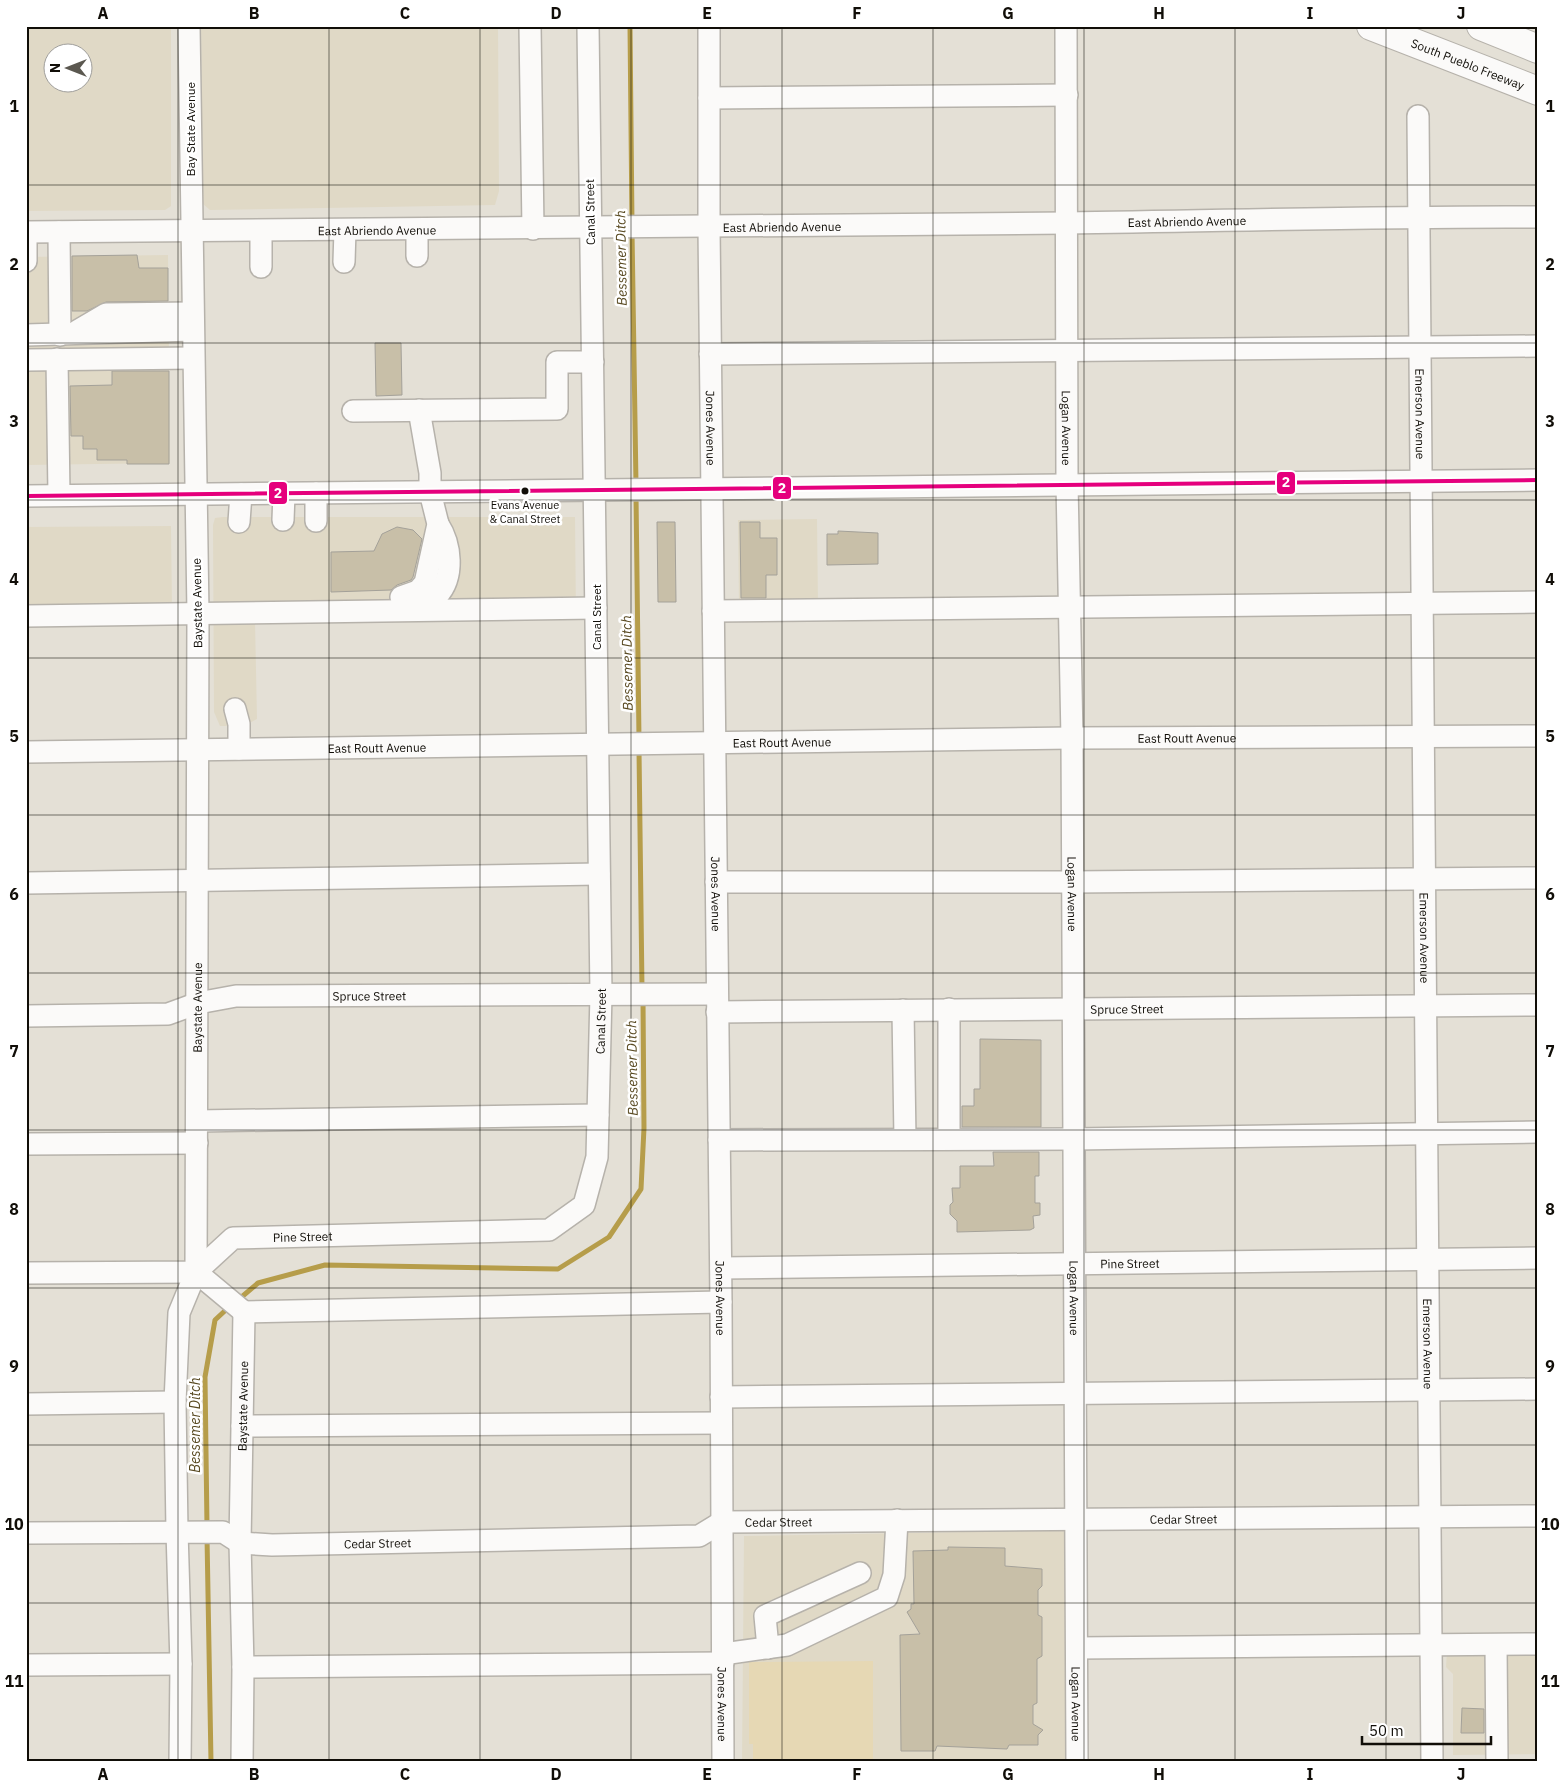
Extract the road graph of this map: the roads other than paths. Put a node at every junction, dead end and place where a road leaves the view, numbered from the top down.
1 (189, 26) edge
2 (530, 26) edge
3 (588, 26) edge
4 (709, 26) edge
5 (1066, 26) edge
6 (1371, 26) edge
7 (1480, 26) edge
8 (1538, 49) edge
9 (1538, 91) edge
10 (1067, 95) junction
11 (709, 98) junction
12 (1418, 116) dead end
13 (1419, 216) junction
14 (1538, 217) edge
15 (1067, 223) junction
16 (709, 226) junction
17 (533, 229) junction
18 (590, 229) junction
19 (345, 230) junction
20 (417, 230) junction
21 (190, 231) junction
22 (261, 231) junction
23 (26, 232) edge
24 (59, 232) junction
25 (417, 256) dead end
26 (26, 261) edge
27 (344, 262) dead end
28 (261, 267) dead end
29 (192, 333) junction
30 (26, 335) edge
31 (65, 335) junction
32 (1538, 346) edge
33 (1420, 349) junction
34 (1067, 352) junction
35 (710, 354) junction
36 (57, 359) junction
37 (26, 360) edge
38 (593, 362) junction
39 (419, 410) junction
40 (353, 411) dead end
41 (1421, 479) junction
42 (1538, 480) edge
43 (1067, 483) junction
44 (325, 487) junction
45 (711, 489) junction
46 (595, 491) junction
47 (430, 492) junction
48 (195, 494) junction
49 (241, 494) junction
50 (284, 494) junction
51 (59, 495) junction
52 (26, 496) edge
53 (284, 520) dead end
54 (316, 521) dead end
55 (239, 522) dead end
56 (1538, 602) edge
57 (1422, 603) junction
58 (1069, 606) junction
59 (596, 608) junction
60 (713, 611) junction
61 (233, 613) junction
62 (198, 614) junction
63 (26, 616) edge
64 (235, 709) dead end
65 (1538, 736) edge
66 (1423, 737) junction
67 (1072, 738) junction
68 (715, 743) junction
69 (597, 744) junction
70 (239, 749) junction
71 (197, 750) junction
72 (26, 752) edge
73 (599, 874) junction
74 (1538, 878) edge
75 (198, 879) junction
76 (1424, 880) junction
77 (716, 882) junction
78 (1072, 882) junction
79 (26, 883) edge
80 (600, 994) junction
81 (198, 1002) junction
82 (717, 1003) junction
83 (1538, 1005) edge
84 (1425, 1006) junction
85 (1072, 1008) junction
86 (948, 1009) junction
87 (903, 1010) junction
88 (26, 1016) edge
89 (598, 1115) junction
90 (197, 1121) junction
91 (1538, 1132) edge
92 (1426, 1133) junction
93 (905, 1139) junction
94 (948, 1139) junction
95 (1075, 1139) junction
96 (720, 1140) junction
97 (197, 1143) junction
98 (26, 1144) edge
99 (584, 1205) joint
100 (1427, 1258) junction
101 (1538, 1258) edge
102 (1074, 1264) junction
103 (721, 1268) junction
104 (196, 1272) junction
105 (26, 1273) edge
106 (721, 1302) junction
107 (244, 1312) junction
108 (1538, 1388) edge
109 (1428, 1389) junction
110 (1076, 1393) junction
111 (721, 1397) junction
112 (175, 1402) junction
113 (26, 1404) edge
114 (721, 1423) junction
115 (242, 1426) junction
116 (1429, 1516) junction
117 (1538, 1516) edge
118 (1077, 1518) junction
119 (897, 1520) junction
120 (722, 1522) junction
121 (182, 1531) junction
122 (26, 1533) edge
123 (232, 1537) junction
124 (860, 1573) dead end
125 (1496, 1644) junction
126 (1538, 1644) edge
127 (1431, 1646) junction
128 (768, 1648) junction
129 (1077, 1648) junction
130 (723, 1659) junction
131 (181, 1664) junction
132 (26, 1665) edge
133 (243, 1667) junction
134 (180, 1762) edge
135 (242, 1762) edge
136 (723, 1762) edge
137 (1077, 1762) edge
138 (1432, 1762) edge
139 (1496, 1762) edge

1 - 21 street, Bay State Avenue
2 - 17 street
3 - 18 street, Canal Street
4 - 11 street, Jones Avenue
5 - 10 street, Logan Avenue
6 - 9 highway, South Pueblo Freeway
7 - 8 highway
10 - 11 street
10 - 15 street, Logan Avenue
11 - 16 street, Jones Avenue
12 - 13 street, Emerson Avenue
13 - 14 street, East Abriendo Avenue
13 - 15 street, East Abriendo Avenue
13 - 33 street, Emerson Avenue
15 - 16 street, East Abriendo Avenue
15 - 34 street, Logan Avenue
16 - 18 street, East Abriendo Avenue
16 - 35 street, Jones Avenue
17 - 18 street, East Abriendo Avenue
17 - 20 street, East Abriendo Avenue
18 - 38 street, Canal Street
19 - 20 street, East Abriendo Avenue
19 - 22 street, East Abriendo Avenue
19 - 27 street
20 - 25 street
21 - 22 street, East Abriendo Avenue
21 - 24 street, East Abriendo Avenue
21 - 29 street, Baystate Avenue
22 - 28 street
23 - 24 street, East Abriendo Avenue
23 - 26 street
24 - 31 street
29 - 31 street
29 - 36 street
29 - 48 street, Baystate Avenue
30 - 31 street
32 - 33 street
33 - 34 street
33 - 41 street, Emerson Avenue
34 - 35 street
34 - 43 street, Logan Avenue
35 - 45 street, Jones Avenue
36 - 37 street
36 - 51 street
38 - 39 street
38 - 46 street, Canal Street
39 - 40 street
39 - 47 street
41 - 42 street
41 - 43 street
41 - 57 street, Emerson Avenue
43 - 45 street
43 - 58 street, Logan Avenue
44 - 47 street
44 - 50 street
44 - 54 street
45 - 46 street
45 - 60 street, Jones Avenue
46 - 47 street
46 - 59 street, Canal Street
47 - 61 street
48 - 49 street
48 - 51 street
48 - 62 street, Baystate Avenue
49 - 50 street
49 - 55 street
50 - 53 street
51 - 52 street
56 - 57 street
57 - 58 street
57 - 66 street, Emerson Avenue
58 - 60 street
58 - 67 street, Logan Avenue
59 - 61 street
59 - 69 street, Canal Street
60 - 68 street, Jones Avenue
61 - 62 street
62 - 63 street
62 - 71 street, Baystate Avenue
64 - 70 street
65 - 66 street, East Routt Avenue
66 - 67 street, East Routt Avenue
66 - 76 street, Emerson Avenue
67 - 68 street, East Routt Avenue
67 - 78 street, Logan Avenue
68 - 69 street, East Routt Avenue
68 - 77 street, Jones Avenue
69 - 70 street, East Routt Avenue
69 - 73 street, Canal Street
70 - 71 street, East Routt Avenue
71 - 72 street, East Routt Avenue
71 - 75 street, Baystate Avenue
73 - 75 street
73 - 80 street, Canal Street
74 - 76 street
75 - 79 street
75 - 81 street, Baystate Avenue
76 - 78 street
76 - 84 street, Emerson Avenue
77 - 78 street
77 - 82 street, Jones Avenue
78 - 85 street, Logan Avenue
80 - 81 street, Spruce Street
80 - 82 street, Spruce Street
80 - 89 street, Canal Street
81 - 88 street, Spruce Street
81 - 90 street, Baystate Avenue
82 - 87 street, Spruce Street
82 - 96 street, Jones Avenue
83 - 84 street, Spruce Street
84 - 85 street, Spruce Street
84 - 92 street, Emerson Avenue
85 - 86 street, Spruce Street
85 - 95 street, Logan Avenue
86 - 87 street, Spruce Street
86 - 94 street
87 - 93 street
89 - 90 street
89 - 99 street, Canal Street
90 - 97 street, Baystate Avenue
91 - 92 street
92 - 95 street
92 - 100 street, Emerson Avenue
93 - 94 street
93 - 96 street
94 - 95 street
95 - 102 street, Logan Avenue
96 - 103 street, Jones Avenue
97 - 98 street
97 - 104 street, Baystate Avenue
99 - 104 street, Pine Street
100 - 101 street, Pine Street
100 - 102 street, Pine Street
100 - 109 street, Emerson Avenue
102 - 103 street, Pine Street
102 - 110 street, Logan Avenue
103 - 106 street, Jones Avenue
104 - 105 street
104 - 107 street
104 - 112 street
106 - 107 street
106 - 111 street, Jones Avenue
107 - 115 street, Baystate Avenue
108 - 109 street
109 - 110 street
109 - 116 street, Emerson Avenue
110 - 111 street
110 - 118 street, Logan Avenue
111 - 114 street, Jones Avenue
112 - 113 street
112 - 121 street
114 - 115 street
114 - 120 street, Jones Avenue
115 - 123 street, Baystate Avenue
116 - 117 street, Cedar Street
116 - 118 street, Cedar Street
116 - 127 street, Emerson Avenue
118 - 119 street, Cedar Street
118 - 129 street, Logan Avenue
119 - 120 street, Cedar Street
119 - 128 street
120 - 123 street, Cedar Street
120 - 130 street, Jones Avenue
121 - 122 street, Cedar Street
121 - 123 street, Cedar Street
121 - 131 street
123 - 133 street, Baystate Avenue
124 - 128 street
125 - 126 street
125 - 127 street
125 - 139 street
127 - 129 street
127 - 138 street, Emerson Avenue
128 - 130 street
129 - 137 street, Logan Avenue
130 - 133 street
130 - 136 street, Jones Avenue
131 - 132 street
131 - 134 street
133 - 135 street, Baystate Avenue

